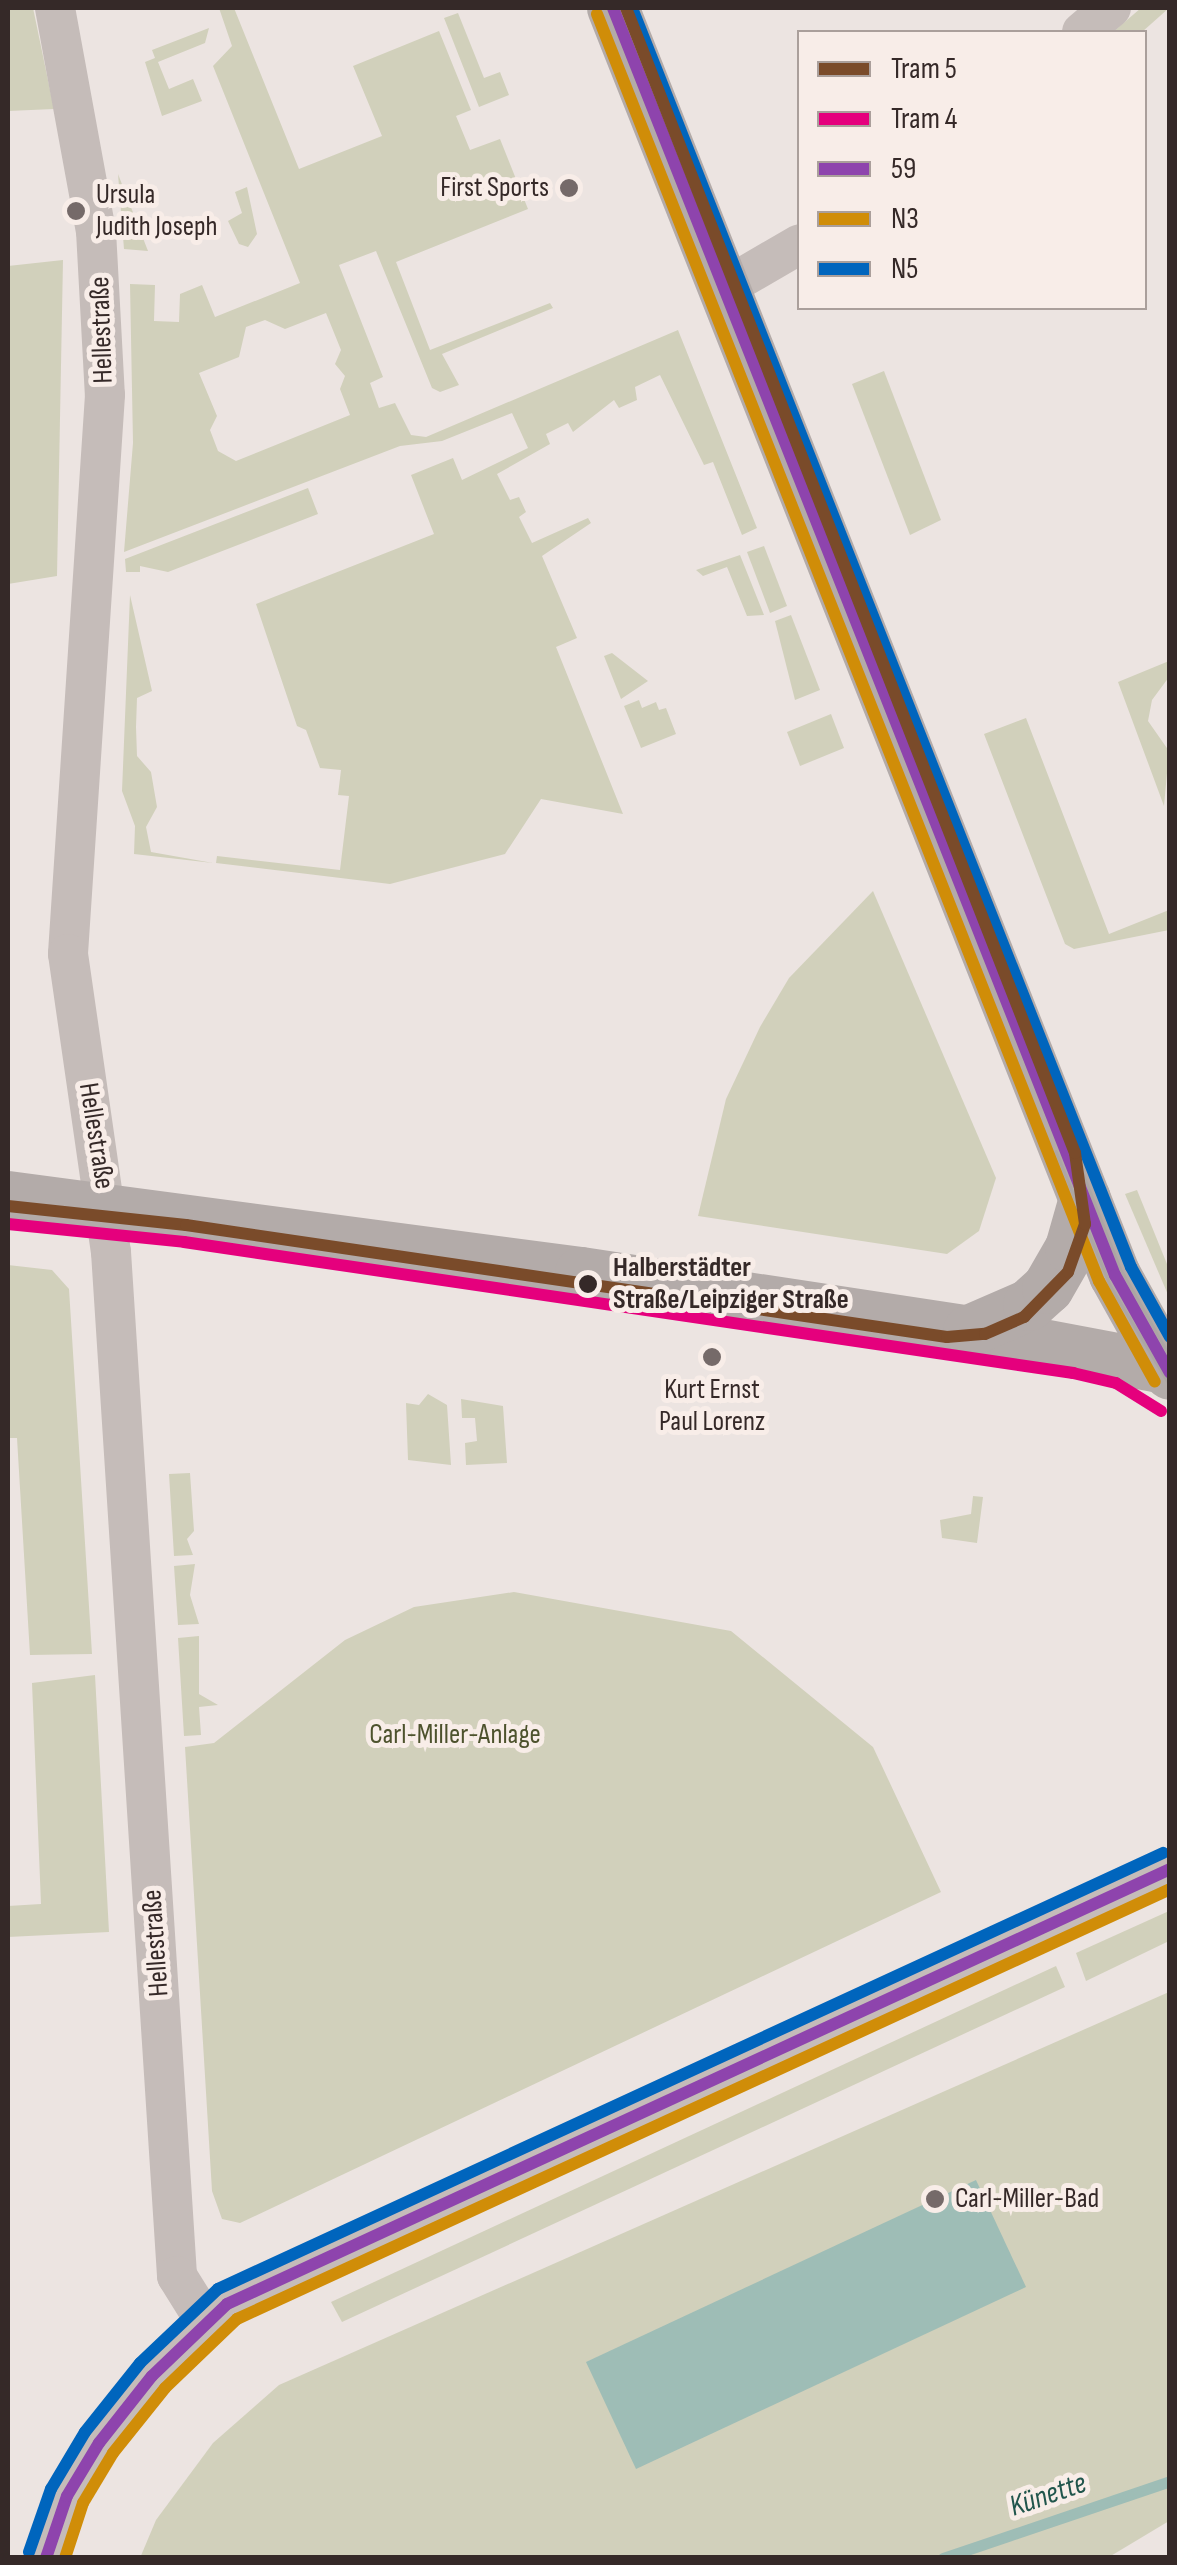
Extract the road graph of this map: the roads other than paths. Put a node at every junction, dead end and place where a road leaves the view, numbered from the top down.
1 (54, 8) edge
2 (612, 8) edge
3 (1111, 8) edge
4 (1084, 30) edge
5 (797, 246) edge
6 (721, 290) junction
7 (8, 1197) edge
8 (1085, 1199) junction
9 (107, 1207) junction
10 (968, 1331) junction
11 (1167, 1371) edge
12 (1170, 1869) edge
13 (205, 2321) junction
14 (46, 2558) edge

1 - 9 street, Hellestraße
2 - 6 main road
3 - 4 street
5 - 6 street
6 - 8 main road
7 - 9 main road
8 - 10 main road
8 - 11 main road
9 - 10 main road
9 - 13 street, Hellestraße
10 - 11 main road
12 - 13 street
13 - 14 street

